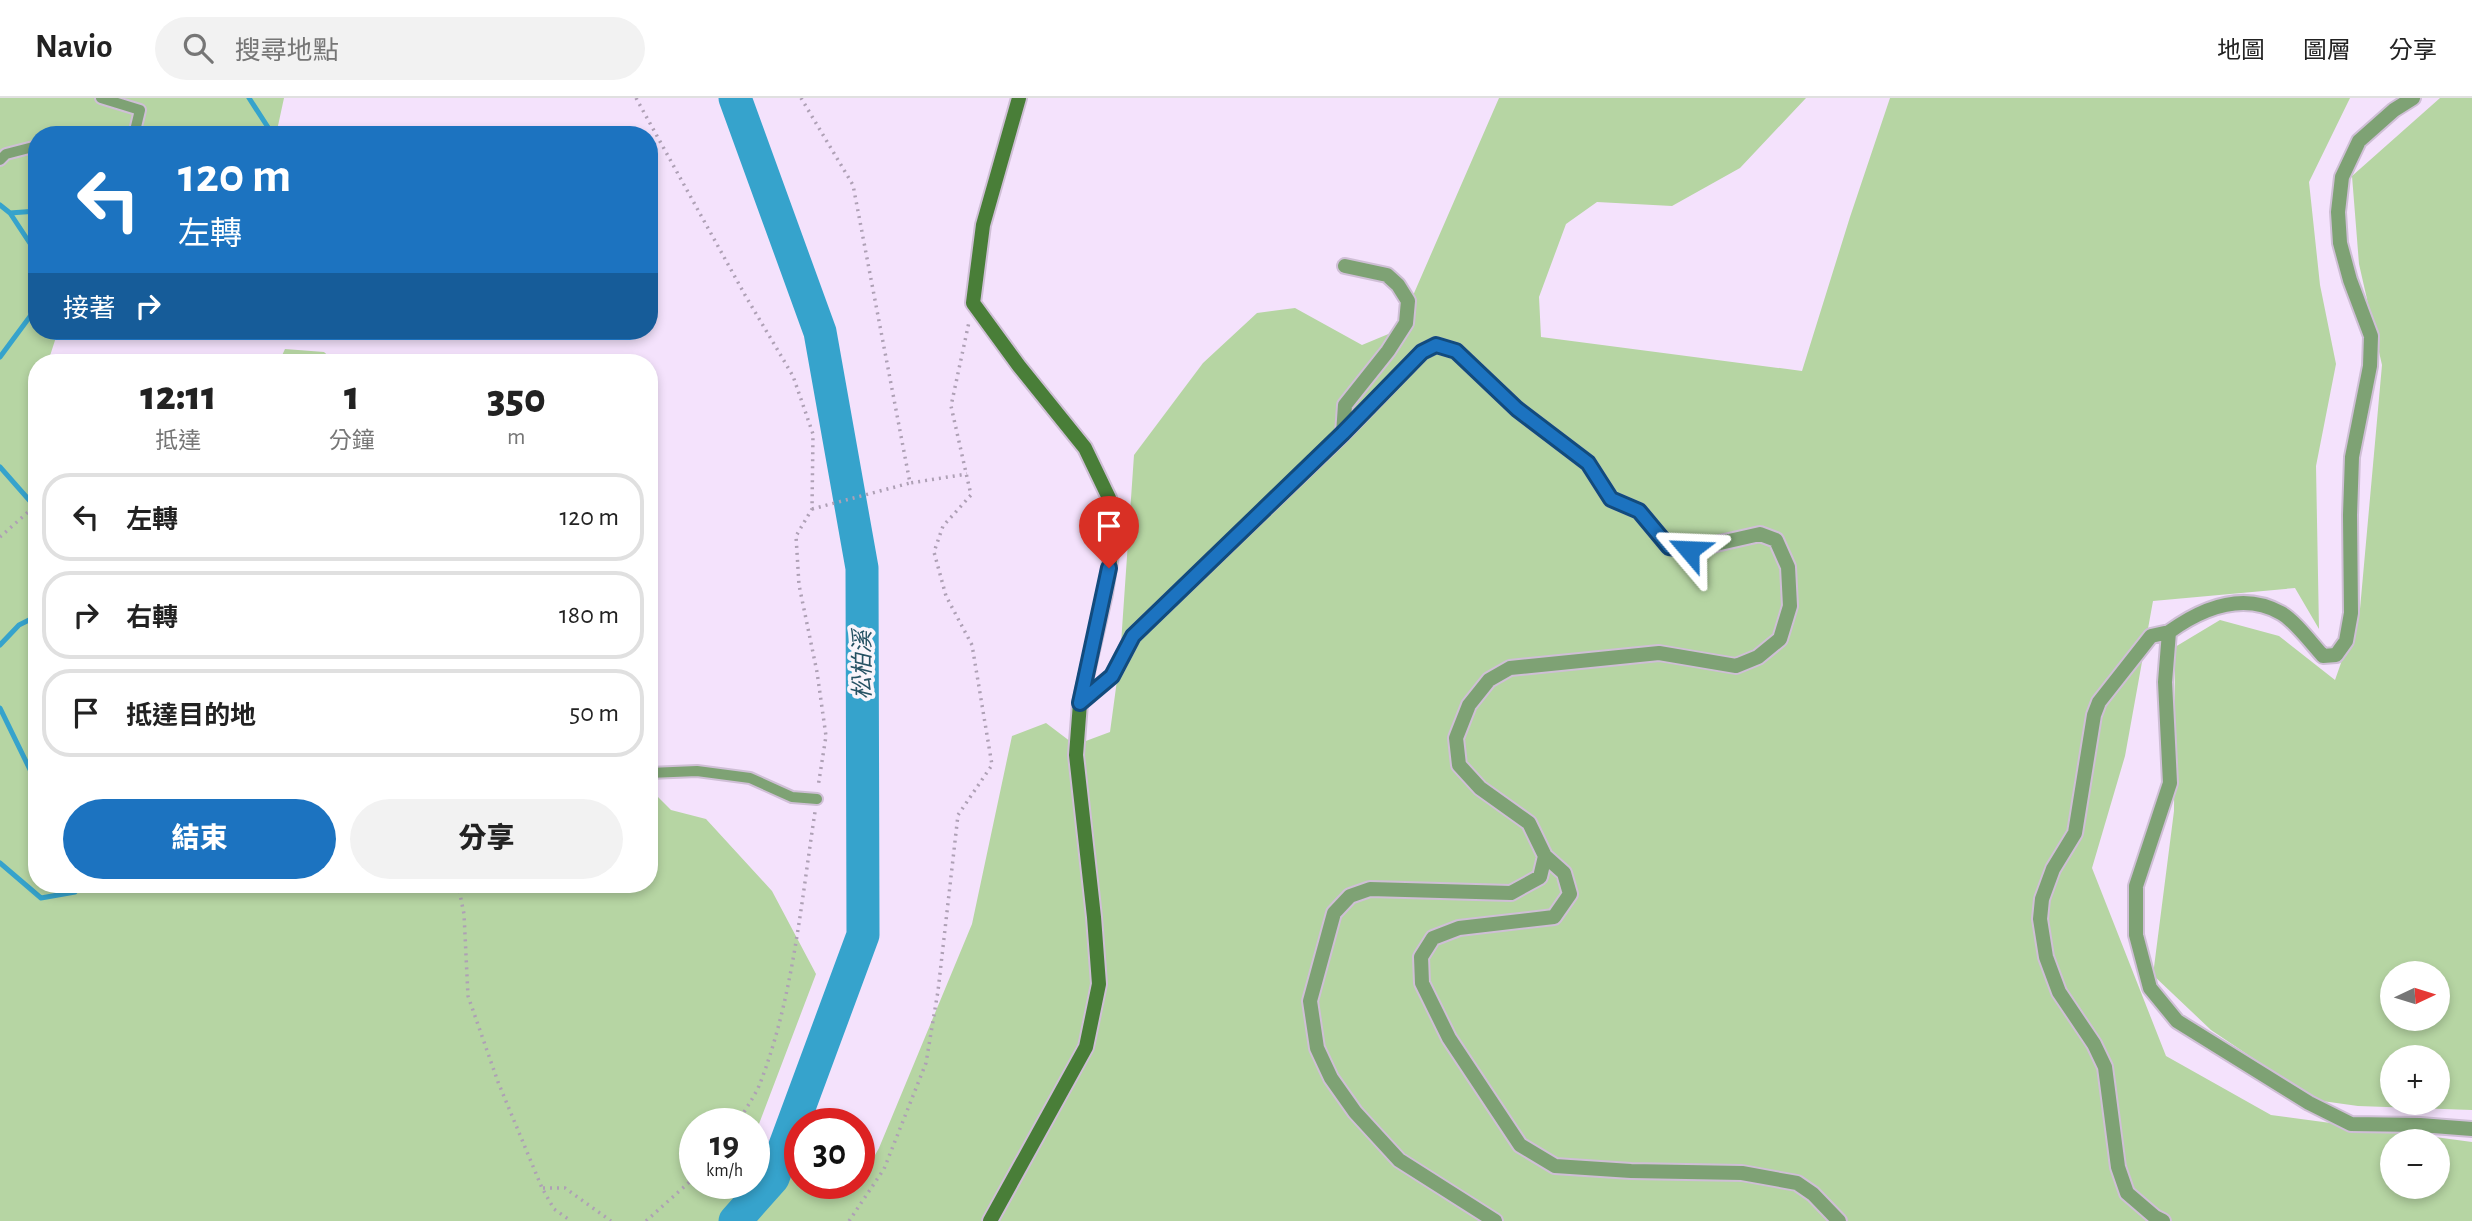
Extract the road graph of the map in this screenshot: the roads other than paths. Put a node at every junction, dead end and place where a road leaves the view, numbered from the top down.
1 (101, 98) edge
2 (1019, 98) edge
3 (2413, 98) edge
4 (136, 126) edge
5 (28, 148) edge
6 (0, 160) edge
7 (1345, 266) dead end
8 (1343, 433) junction
9 (2169, 632) junction
10 (1080, 703) junction
11 (658, 773) edge
12 (817, 799) road end
13 (1545, 856) junction
14 (2472, 1129) edge
15 (990, 1221) edge
16 (1495, 1221) edge
17 (1839, 1221) edge
18 (2163, 1221) edge

1 - 4 lane
2 - 10 main road
3 - 9 street
5 - 6 lane
7 - 8 street
8 - 10 street
8 - 13 street
9 - 14 street
9 - 18 street
10 - 15 main road
11 - 12 lane
13 - 16 street
13 - 17 street

